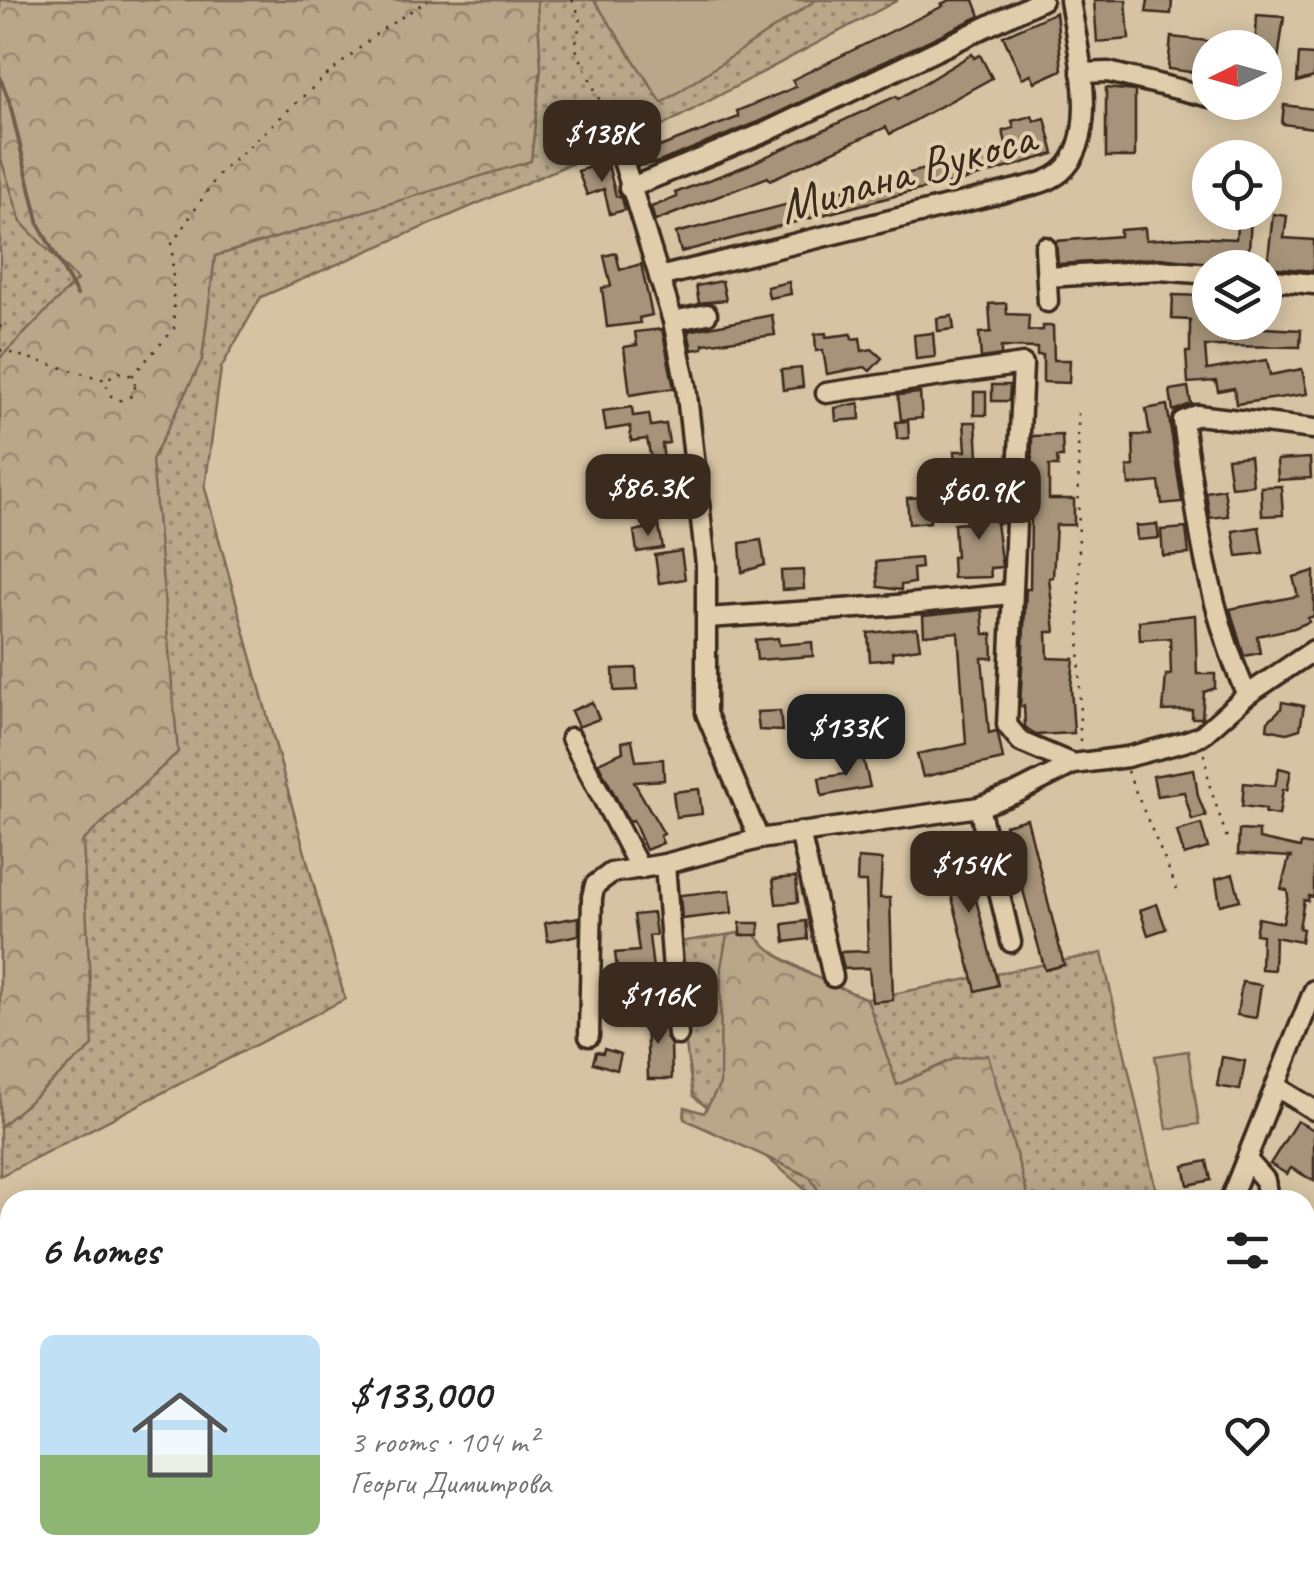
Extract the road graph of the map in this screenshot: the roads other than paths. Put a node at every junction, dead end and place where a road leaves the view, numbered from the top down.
1 (1042, 0) edge
2 (1070, 0) edge
3 (1081, 73) junction
4 (1192, 93) edge
5 (613, 128) road end
6 (630, 188) junction
7 (1046, 247) dead end
8 (1192, 273) edge
9 (659, 277) junction
10 (1047, 277) junction
11 (1282, 281) edge
12 (1314, 284) edge
13 (1048, 302) dead end
14 (707, 314) dead end
15 (673, 321) junction
16 (826, 393) dead end
17 (1314, 429) edge
18 (1011, 594) junction
19 (706, 618) junction
20 (1314, 650) edge
21 (1247, 695) junction
22 (571, 738) dead end
23 (1076, 763) junction
24 (979, 806) junction
25 (800, 832) junction
26 (759, 839) junction
27 (665, 864) junction
28 (640, 869) junction
29 (1010, 942) dead end
30 (832, 976) dead end
31 (1314, 990) edge
32 (678, 1034) dead end
33 (589, 1036) dead end
34 (1277, 1087) junction
35 (1314, 1110) edge
36 (1248, 1161) junction
37 (1235, 1190) edge
38 (1266, 1190) edge

1 - 6 street
2 - 3 street, Милана Вукоса
3 - 4 street
3 - 9 street, Милана Вукоса
5 - 6 street
6 - 9 street
7 - 10 street
8 - 10 street
9 - 15 street
10 - 13 street
11 - 12 street
14 - 15 street
15 - 19 street
16 - 18 street
17 - 21 street
18 - 19 street
18 - 23 street
19 - 26 street
20 - 21 street
21 - 23 street
22 - 28 street
23 - 24 street
24 - 25 street
24 - 29 street
25 - 26 street
25 - 30 street
26 - 27 street
27 - 28 street
27 - 32 street
28 - 33 street
31 - 34 street
34 - 35 street
34 - 36 street
36 - 37 street
36 - 38 street

